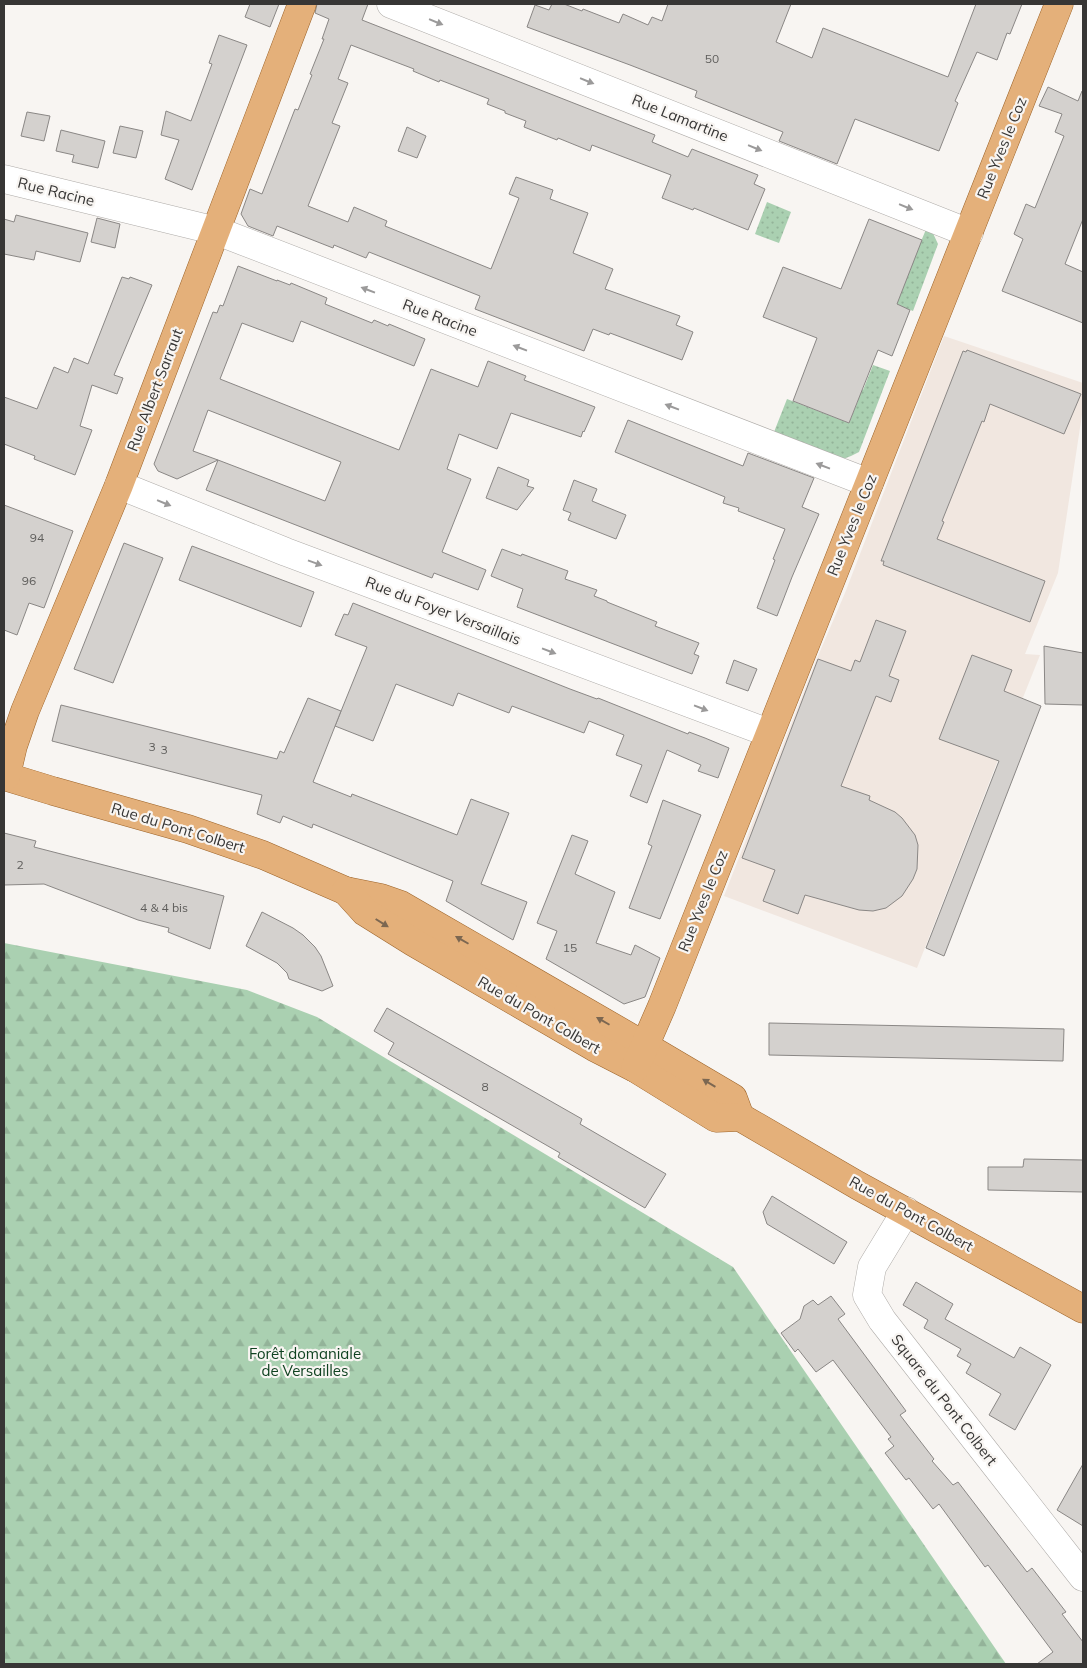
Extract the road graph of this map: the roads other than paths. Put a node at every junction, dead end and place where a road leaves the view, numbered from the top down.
1 (302, 4) edge
2 (391, 4) edge
3 (1059, 4) edge
4 (4, 179) edge
5 (217, 231) junction
6 (969, 232) junction
7 (868, 483) junction
8 (119, 485) junction
9 (770, 733) junction
10 (5, 776) edge
11 (640, 1057) junction
12 (906, 1211) junction
13 (1083, 1309) edge
14 (1083, 1577) edge

1 - 5 main road, Rue Albert Sarraut
2 -> 6 street, Rue Lamartine
3 - 6 main road, Rue Yves le Coz
4 - 5 street, Rue Racine
7 -> 5 street, Rue Racine
5 - 8 main road, Rue Albert Sarraut
6 - 7 main road, Rue Yves le Coz
7 - 9 main road, Rue Yves le Coz
8 -> 9 street, Rue du Foyer Versaillais
8 - 10 main road, Rue Albert Sarraut
9 - 11 main road, Rue Yves le Coz
10 - 11 main road, Rue du Pont Colbert
11 - 12 main road, Rue du Pont Colbert
12 - 13 main road, Rue du Pont Colbert
12 - 14 street, Square du Pont Colbert

